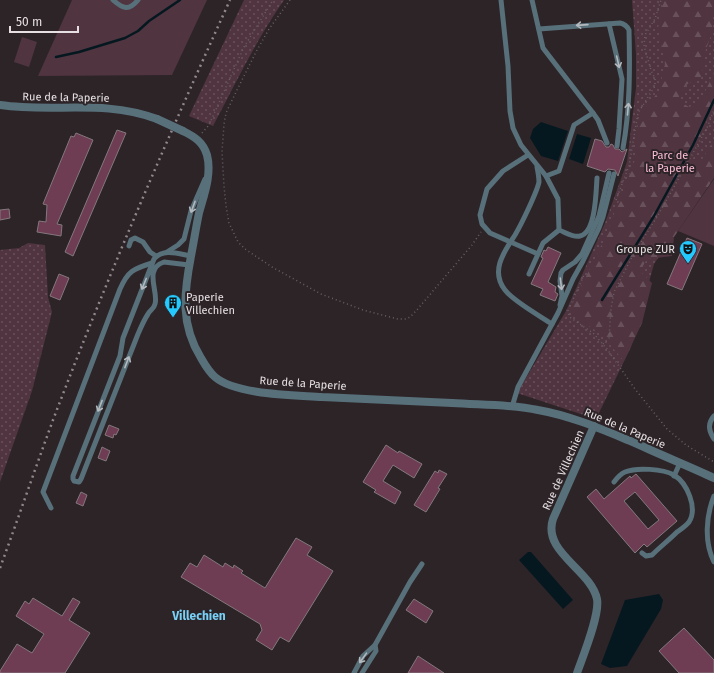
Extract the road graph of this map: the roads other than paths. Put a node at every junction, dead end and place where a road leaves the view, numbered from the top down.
1 (113, 0) edge
2 (138, 0) edge
3 (501, 0) edge
4 (532, 0) edge
5 (609, 24) junction
6 (539, 29) junction
7 (0, 105) edge
8 (593, 112) junction
9 (607, 143) dead end
10 (617, 146) dead end
11 (623, 148) dead end
12 (528, 155) junction
13 (536, 165) junction
14 (209, 171) junction
15 (546, 176) junction
16 (597, 178) dead end
17 (558, 230) junction
18 (510, 242) junction
19 (129, 246) dead end
20 (167, 252) junction
21 (538, 254) junction
22 (156, 256) junction
23 (191, 256) junction
24 (152, 263) junction
25 (189, 265) junction
26 (567, 267) junction
27 (530, 274) dead end
28 (575, 274) junction
29 (559, 312) junction
30 (552, 324) junction
31 (512, 406) junction
32 (714, 416) edge
33 (594, 426) junction
34 (714, 439) edge
35 (680, 463) junction
36 (674, 476) junction
37 (714, 478) edge
38 (614, 482) dead end
39 (714, 496) edge
40 (51, 508) dead end
41 (642, 553) dead end
42 (714, 562) edge
43 (422, 564) dead end
44 (375, 645) junction
45 (354, 673) edge
46 (362, 673) edge
47 (577, 673) edge

1 - 2 lane
3 - 12 lane
4 - 6 lane
5 -> 6 lane
5 -> 10 lane
11 -> 5 lane
6 - 8 lane
7 - 14 street, Rue de la Paperie, bridge
8 - 9 lane
8 - 15 lane
12 - 13 lane
12 - 18 lane
13 - 15 lane
13 - 18 lane
14 -> 20 lane
14 - 23 street, Rue de la Paperie
15 - 17 lane
16 - 17 lane
17 - 21 lane
18 - 21 lane
18 - 30 lane
19 - 22 lane
20 - 22 lane
20 - 23 lane
21 - 27 lane
22 - 24 lane
23 - 25 street, Rue de la Paperie
24 -> 25 lane
24 - 40 lane
25 - 31 street, Rue de la Paperie
26 - 28 lane
26 - 28 lane
26 -> 29 lane
28 - 29 lane
29 - 30 lane
30 - 31 lane
31 - 33 street, Rue de la Paperie
32 - 34 lane
33 - 35 street, Rue de la Paperie
33 - 47 street, Rue de Villechien
35 - 36 lane
35 - 37 street, Rue de la Paperie
36 - 38 lane
36 - 41 lane
39 - 42 lane
43 - 44 lane
44 -> 45 lane
44 - 46 lane

